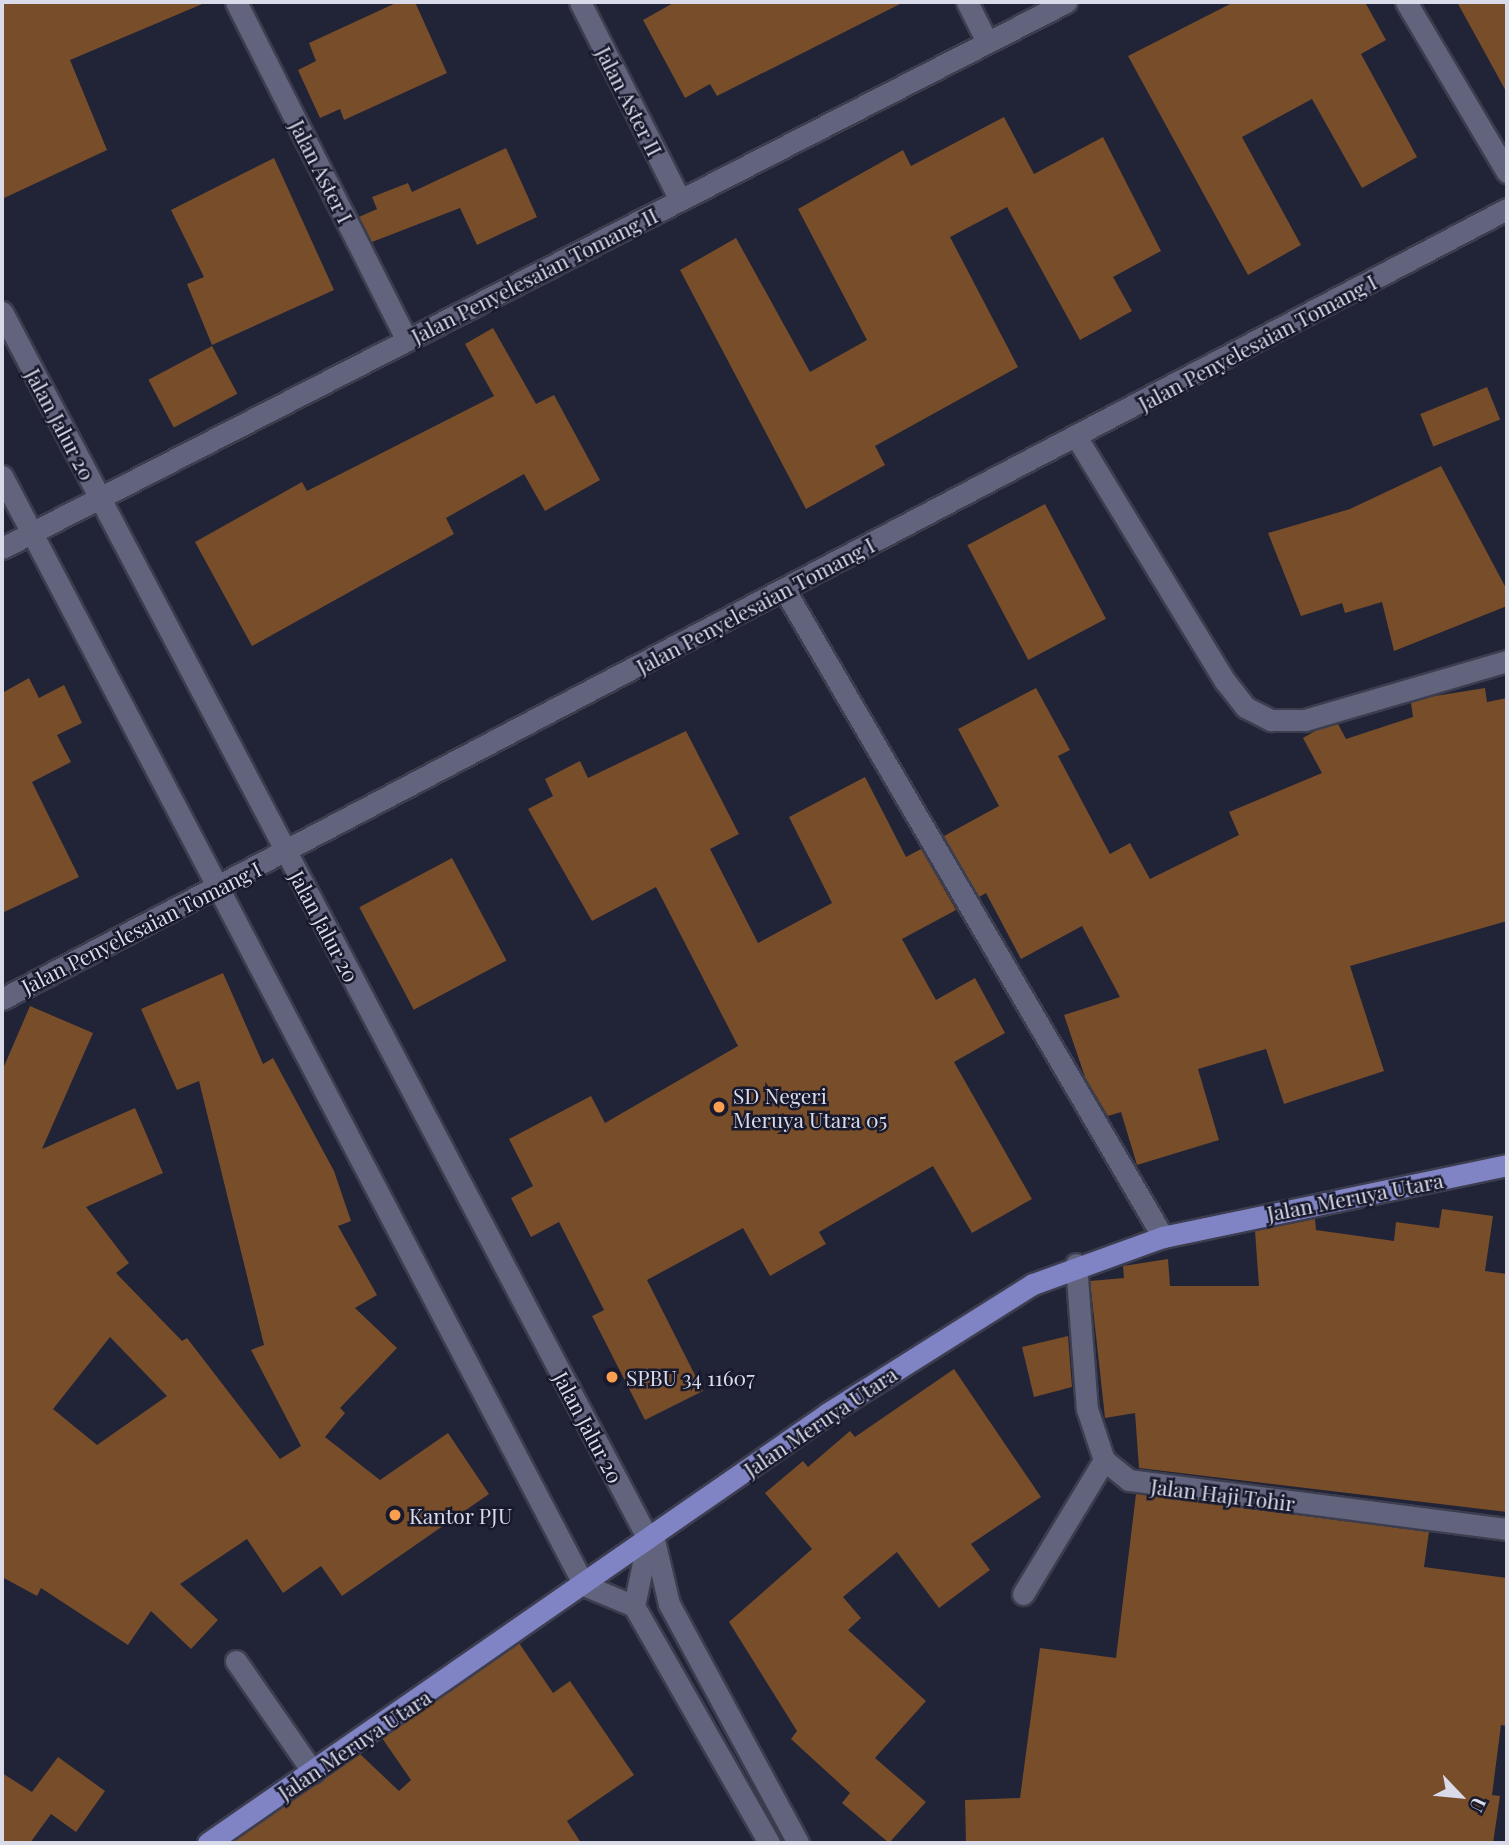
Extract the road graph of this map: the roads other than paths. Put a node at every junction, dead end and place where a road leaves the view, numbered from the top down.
1 (236, 2) edge
2 (580, 2) edge
3 (967, 2) edge
4 (1066, 2) edge
5 (1406, 2) edge
6 (987, 42) junction
7 (1507, 172) edge
8 (680, 200) junction
9 (1507, 209) edge
10 (2, 312) edge
11 (407, 340) junction
12 (1077, 438) junction
13 (2, 476) edge
14 (100, 498) junction
15 (32, 533) junction
16 (2, 548) edge
17 (784, 589) junction
18 (1507, 661) edge
19 (286, 851) junction
20 (218, 887) junction
21 (2, 999) edge
22 (1507, 1166) edge
23 (1163, 1237) junction
24 (1076, 1264) junction
25 (1104, 1460) junction
26 (1507, 1529) edge
27 (651, 1537) junction
28 (584, 1585) junction
29 (1023, 1594) dead end
30 (635, 1606) junction
31 (236, 1661) dead end
32 (313, 1772) junction
33 (208, 1843) edge
34 (769, 1843) edge
35 (798, 1843) edge

1 - 11 street, Jalan Aster I
2 - 8 street, Jalan Aster II
3 - 6 street
4 - 6 street, Jalan Penyelesaian Tomang II
5 - 7 street
6 - 8 street, Jalan Penyelesaian Tomang II
8 - 11 street, Jalan Penyelesaian Tomang II
9 - 12 street, Jalan Penyelesaian Tomang I
10 - 14 street, Jalan Jalur 20
11 - 14 street, Jalan Penyelesaian Tomang II
12 - 17 street, Jalan Penyelesaian Tomang I
12 - 18 street
13 - 15 street
14 - 15 street, Jalan Penyelesaian Tomang II
14 - 19 street, Jalan Jalur 20
15 - 16 street, Jalan Penyelesaian Tomang II
15 - 20 street
17 - 19 street, Jalan Penyelesaian Tomang I
17 - 23 street
19 - 20 street, Jalan Penyelesaian Tomang I
19 - 27 street, Jalan Jalur 20
20 - 21 street, Jalan Penyelesaian Tomang I
20 - 28 street
22 - 23 main road, Jalan Meruya Utara
23 - 24 main road, Jalan Meruya Utara
24 - 25 street
24 - 27 main road, Jalan Meruya Utara
25 - 26 street, Jalan Haji Tohir
25 - 29 street
27 - 28 main road, Jalan Meruya Utara
27 - 30 street
27 - 35 street, Jalan Jalur 20
28 - 30 street
28 - 32 main road, Jalan Meruya Utara
30 - 34 street
31 - 32 street
32 - 33 main road, Jalan Meruya Utara

